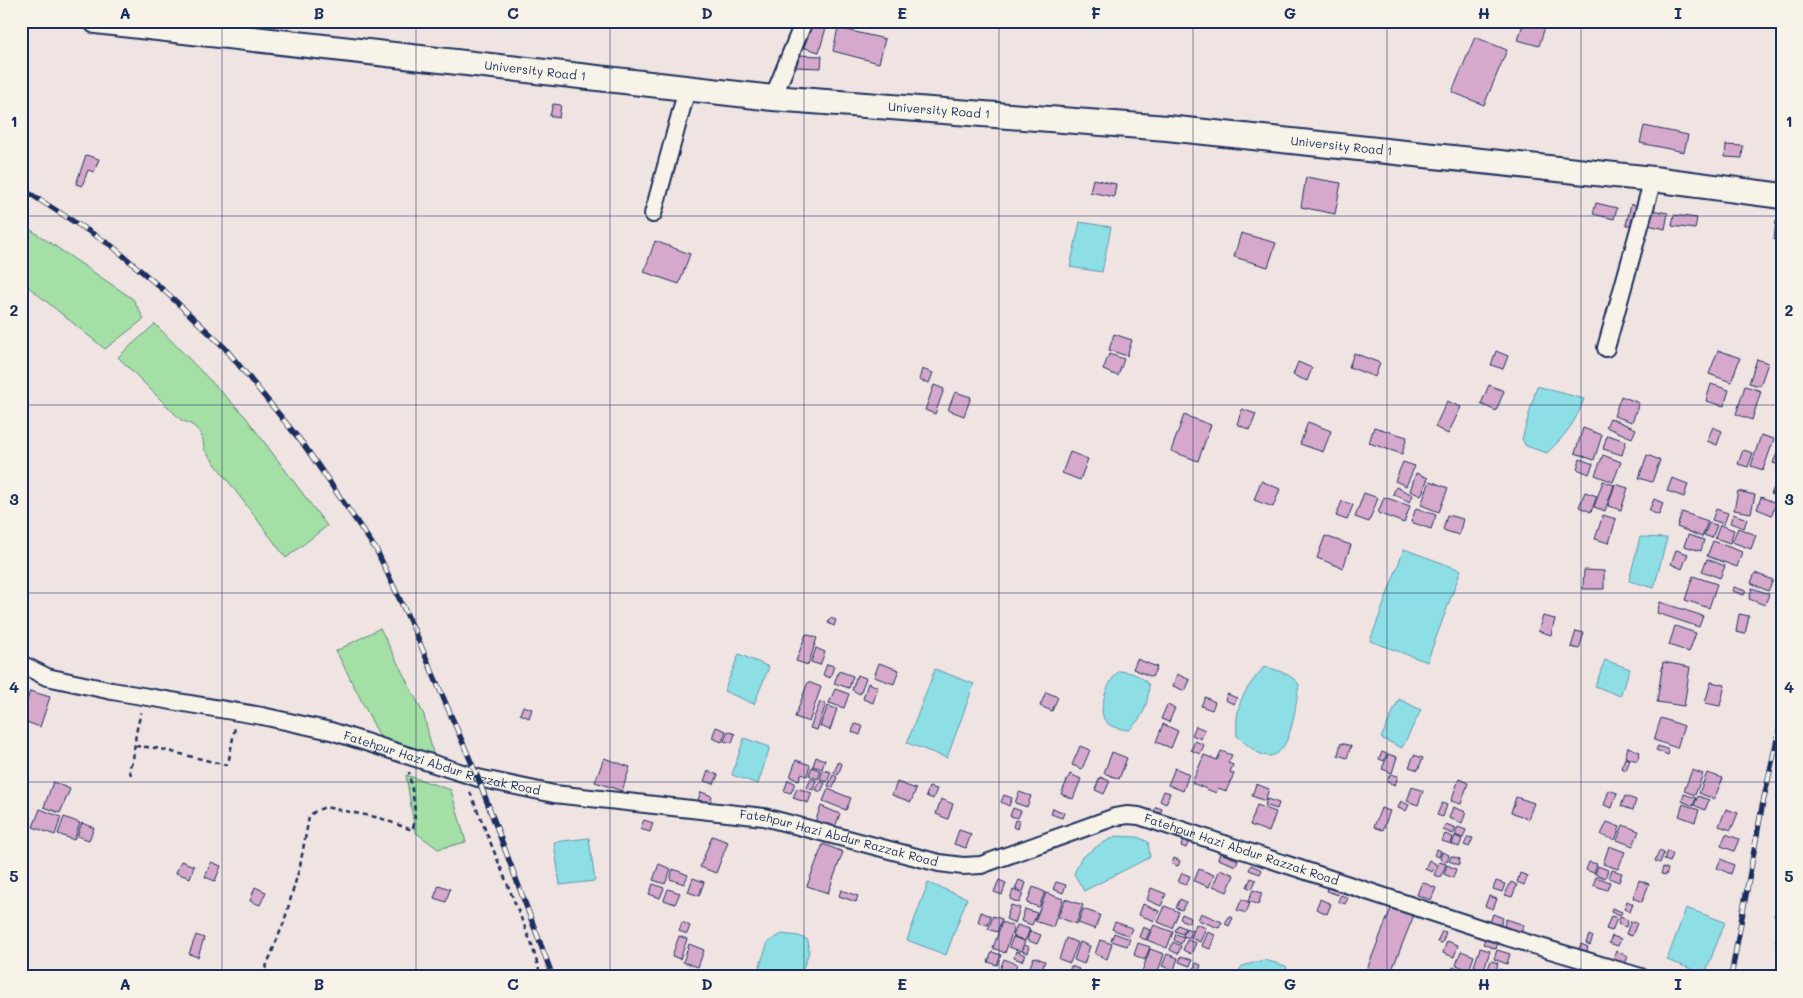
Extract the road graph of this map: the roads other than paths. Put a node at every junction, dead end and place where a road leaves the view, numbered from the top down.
1 (96, 21) edge
2 (804, 21) edge
3 (687, 89) junction
4 (773, 98) junction
5 (1652, 179) junction
6 (1782, 196) edge
7 (653, 214) dead end
8 (1606, 348) dead end
9 (21, 664) edge
10 (1641, 977) edge

1 - 3 main road, University Road 1
2 - 4 street
3 - 4 main road, University Road 1
3 - 7 street
4 - 5 main road, University Road 1
5 - 6 main road, University Road 1
5 - 8 street
9 - 10 street, Fatehpur Hazi Abdur Razzak Road

